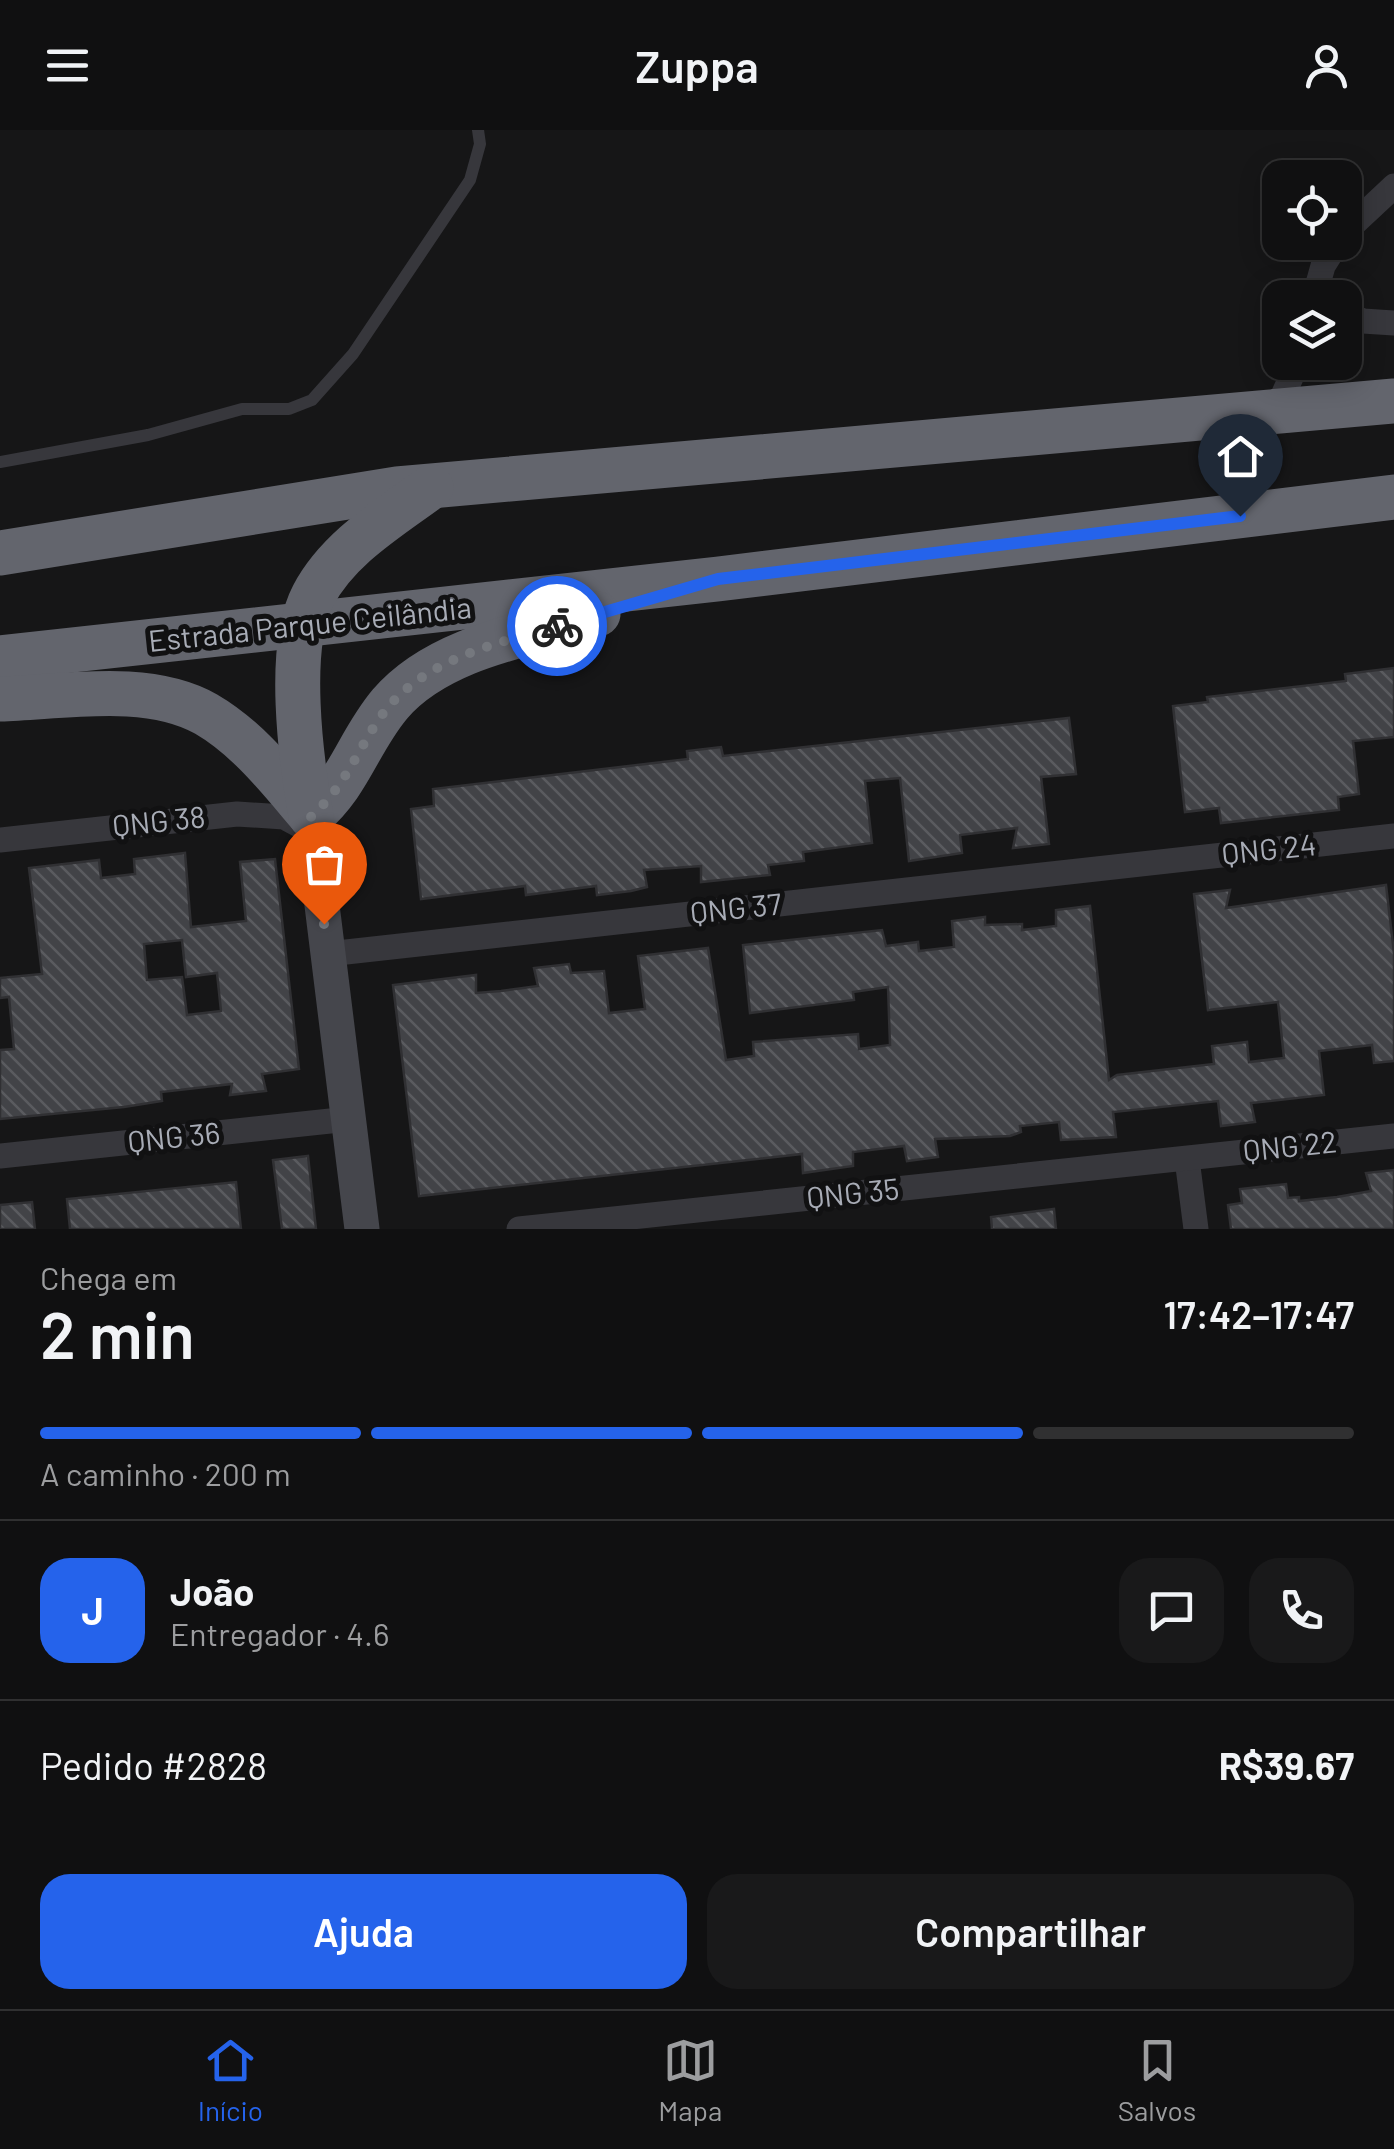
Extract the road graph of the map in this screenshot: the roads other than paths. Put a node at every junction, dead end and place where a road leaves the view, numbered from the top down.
1 (478, 130) edge
2 (1394, 186) edge
3 (1362, 216) edge
4 (1362, 321) edge
5 (1394, 323) edge
6 (1290, 380) edge
7 (1394, 401) edge
8 (1276, 411) junction
9 (0, 462) edge
10 (432, 486) junction
11 (1394, 497) edge
12 (4, 549) edge
13 (718, 579) junction
14 (303, 626) junction
15 (0, 658) edge
16 (0, 699) edge
17 (312, 825) junction
18 (1394, 836) edge
19 (0, 840) edge
20 (1143, 864) joint
21 (328, 954) junction
22 (349, 1119) junction
23 (1394, 1136) edge
24 (0, 1156) edge
25 (1187, 1158) junction
26 (362, 1229) edge
27 (520, 1229) edge
28 (1196, 1229) edge

1 - 9 lane
2 - 3 street
4 - 5 street
6 - 8 street
7 - 8 highway
8 - 10 highway
10 - 12 highway
10 - 14 highway
11 - 13 highway, Estrada Parque Ceilândia
13 - 14 highway, Estrada Parque Ceilândia
13 - 17 highway
14 - 15 highway, Estrada Parque Ceilândia
14 - 17 highway
16 - 17 highway
17 - 19 street, QNG 38
17 - 21 main road
18 - 20 street, QNG 24
20 - 21 street, QNG 37
21 - 22 main road
22 - 24 street, QNG 36
22 - 26 main road
23 - 25 street, QNG 22
25 - 27 street, QNG 35
25 - 28 street

